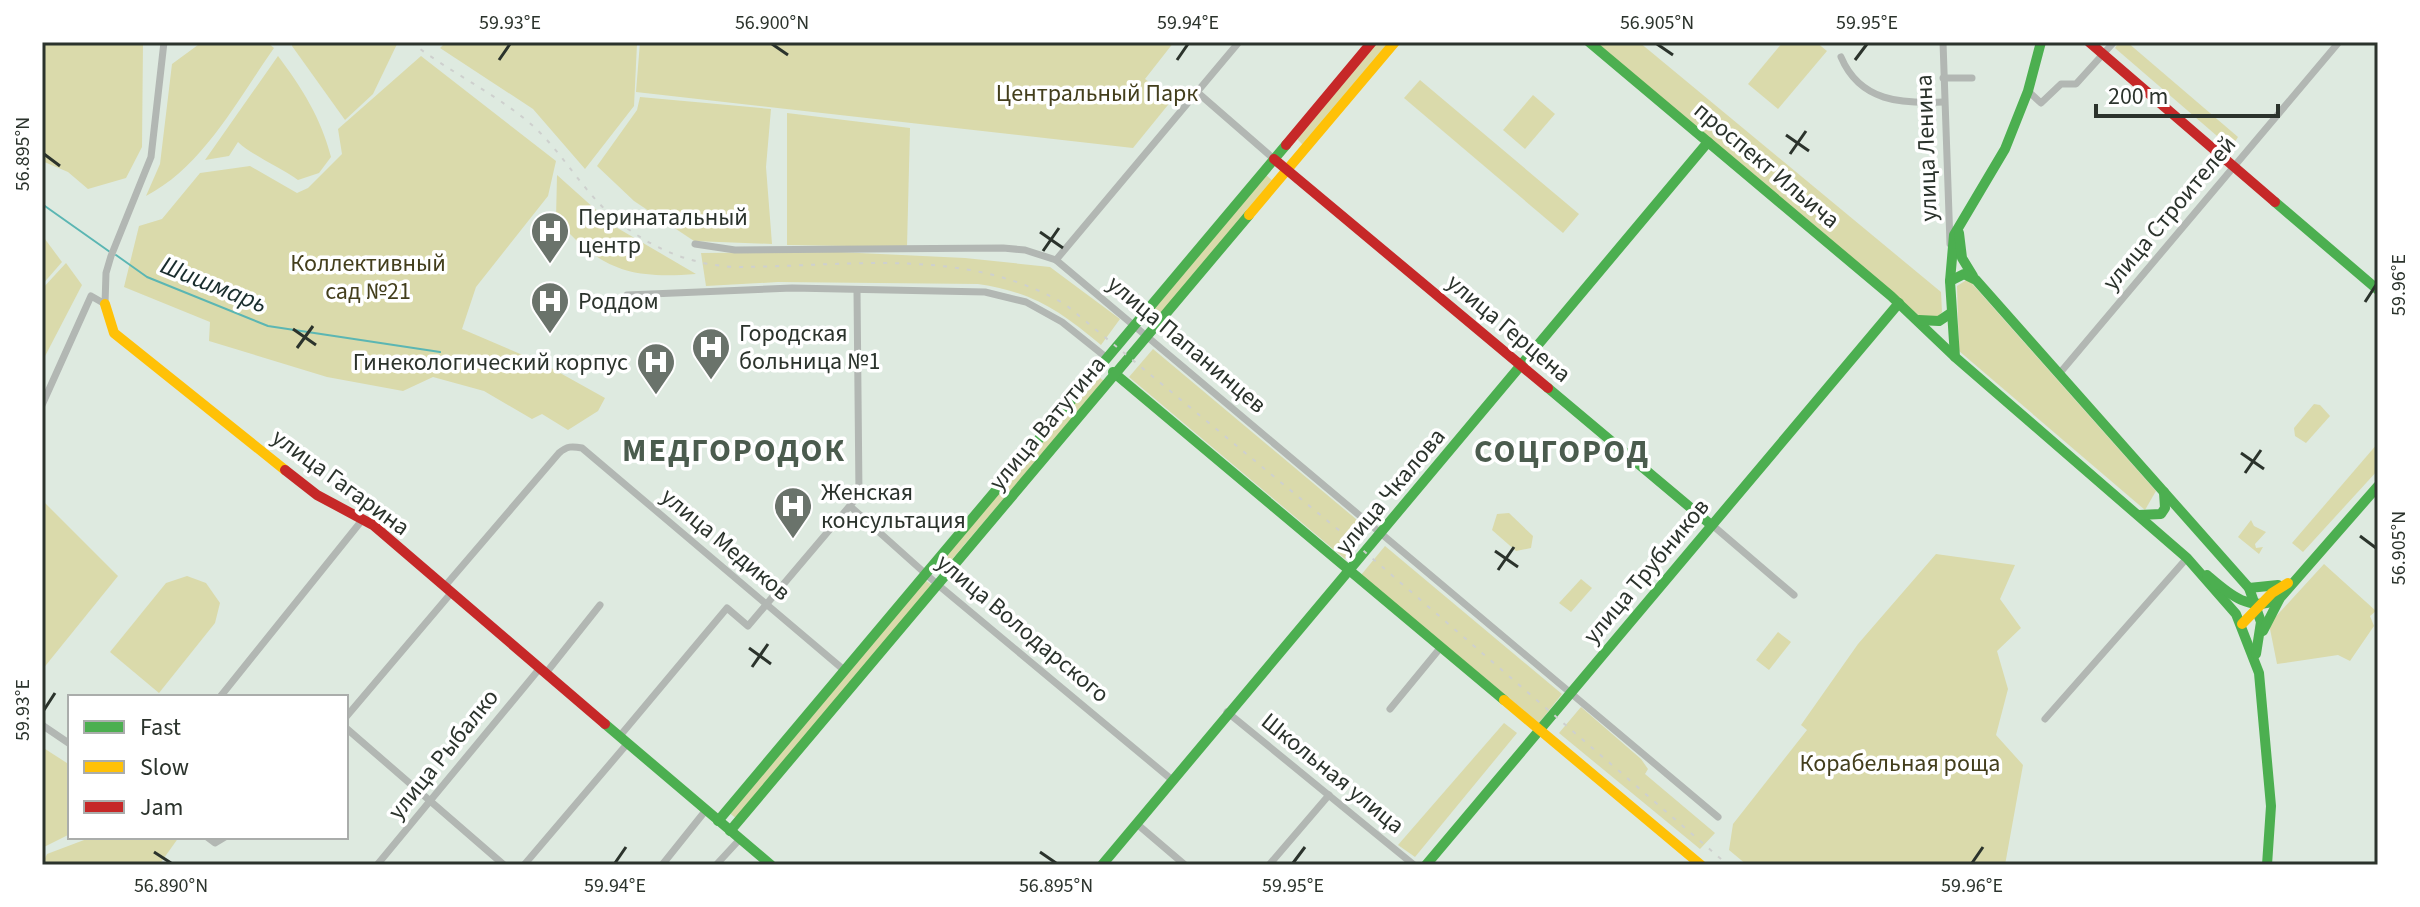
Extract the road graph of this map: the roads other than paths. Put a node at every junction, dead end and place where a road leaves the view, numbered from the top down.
1 (164, 42) edge
2 (1239, 42) edge
3 (1372, 42) edge
4 (1395, 42) edge
5 (1589, 42) edge
6 (1943, 42) edge
7 (2041, 42) edge
8 (2089, 42) edge
9 (2114, 42) edge
10 (2339, 42) edge
11 (2104, 54) junction
12 (1841, 57) dead end
13 (1943, 78) junction
14 (1972, 78) dead end
15 (2028, 91) junction
16 (1197, 92) junction
17 (1944, 102) junction
18 (1708, 142) junction
19 (1274, 159) junction
20 (2236, 166) junction
21 (1288, 169) junction
22 (1960, 221) junction
23 (695, 244) dead end
24 (1951, 252) junction
25 (1056, 260) junction
26 (1976, 280) junction
27 (1950, 281) junction
28 (2378, 290) edge
29 (857, 291) junction
30 (627, 295) dead end
31 (1899, 303) junction
32 (105, 304) junction
33 (1951, 313) junction
34 (1917, 320) junction
35 (1133, 326) junction
36 (1147, 337) junction
37 (1955, 357) junction
38 (1106, 359) junction
39 (1522, 365) junction
40 (1115, 374) junction
41 (2059, 374) junction
42 (42, 405) edge
43 (2378, 486) edge
44 (2164, 491) junction
45 (851, 507) junction
46 (2138, 515) junction
47 (363, 519) junction
48 (1710, 524) junction
49 (1381, 534) junction
50 (2190, 561) junction
51 (1350, 571) junction
52 (925, 573) junction
53 (2296, 578) junction
54 (937, 584) junction
55 (2249, 588) junction
56 (449, 589) junction
57 (1794, 595) dead end
58 (2280, 598) junction
59 (765, 604) junction
60 (600, 605) dead end
61 (2258, 607) junction
62 (2242, 624) junction
63 (1441, 647) junction
64 (2256, 656) junction
65 (543, 670) junction
66 (844, 670) junction
67 (1571, 693) junction
68 (222, 695) edge
69 (1390, 709) dead end
70 (1227, 712) junction
71 (348, 715) edge
72 (2045, 719) dead end
73 (42, 725) edge
74 (1541, 729) junction
75 (348, 730) edge
76 (623, 740) junction
77 (68, 743) edge
78 (1171, 779) junction
79 (1329, 795) junction
80 (429, 803) junction
81 (706, 810) junction
82 (1718, 817) dead end
83 (718, 821) junction
84 (1137, 824) junction
85 (730, 831) junction
86 (740, 839) junction
87 (726, 855) junction
88 (377, 865) edge
89 (504, 865) edge
90 (524, 865) edge
91 (662, 865) edge
92 (716, 865) edge
93 (729, 865) edge
94 (771, 865) edge
95 (1102, 865) edge
96 (1185, 865) edge
97 (1269, 865) edge
98 (1414, 865) edge
99 (1426, 865) edge
100 (1701, 865) edge
101 (2267, 865) edge

1 - 32 street
2 - 16 street
3 - 19 street, улица Ватутина
4 - 21 street, улица Ватутина
5 - 18 street, проспект Ильича
6 - 13 street, улица Ленина
7 - 15 street, улица Ленина
8 - 11 street
9 - 11 street
10 - 20 street, улица Строителей
11 - 15 street
11 - 20 street
12 - 17 street
13 - 14 street
13 - 17 street, улица Ленина
15 - 22 street, улица Ленина
16 - 19 street, улица Герцена
16 - 25 street
17 - 24 street, улица Ленина
18 - 31 street, проспект Ильича
18 - 39 street, улица Чкалова
19 - 21 street, улица Герцена
19 - 35 street, улица Ватутина
20 - 28 street
20 - 41 street, улица Строителей
21 - 36 street, улица Ватутина
21 - 39 street, улица Герцена
22 - 24 street, улица Ленина
22 - 26 street, улица Ленина
23 - 25 street, улица Папанинцев
24 - 27 street, улица Ленина
25 - 35 street, улица Папанинцев
26 - 27 street
26 - 41 street
27 - 33 street, улица Ленина
29 - 30 street
29 - 38 street
29 - 45 street
31 - 34 street, проспект Ильича
31 - 48 street, улица Трубников
32 - 42 street
32 - 47 street, улица Гагарина
33 - 34 street
33 - 37 street, улица Ленина
34 - 37 street, проспект Ильича
35 - 36 street, улица Папанинцев
35 - 38 street, улица Ватутина
36 - 40 street, улица Ватутина
36 - 49 street, улица Папанинцев
37 - 46 street, проспект Ильича
38 - 40 street
38 - 52 street, улица Ватутина
39 - 48 street, улица Герцена
39 - 49 street, улица Чкалова
40 - 51 street
40 - 54 street, улица Ватутина
41 - 44 street
43 - 53 street
44 - 46 street
44 - 55 street
45 - 52 street, улица Володарского
45 - 59 street
46 - 50 street, проспект Ильича
47 - 56 street, улица Гагарина
47 - 68 street
48 - 57 street, улица Герцена
48 - 67 street, улица Трубников
49 - 51 street, улица Чкалова
49 - 67 street, улица Папанинцев
50 - 61 street, проспект Ильича
50 - 62 street, проспект Ильича
50 - 72 street
51 - 63 street
51 - 70 street, улица Чкалова
52 - 54 street, улица Володарского
52 - 66 street, улица Ватутина
53 - 55 street
53 - 58 street
53 - 61 street
54 - 78 street, улица Володарского
54 - 85 street, улица Ватутина
55 - 61 street
56 - 59 street, улица Медиков
56 - 65 street, улица Гагарина
56 - 71 street
58 - 61 street
58 - 64 street
59 - 66 street, улица Медиков
59 - 76 street
60 - 65 street, улица Рыбалко
61 - 62 street
61 - 64 street
62 - 64 street, проспект Ильича
63 - 69 street
63 - 74 street
64 - 101 street
65 - 76 street, улица Гагарина
65 - 80 street, улица Рыбалко
66 - 83 street, улица Ватутина
67 - 74 street, улица Трубников
67 - 82 street, улица Папанинцев
70 - 78 street, улица Чкалова
70 - 79 street, Школьная улица
73 - 77 street
74 - 99 street, улица Трубников
74 - 100 street
75 - 80 street
76 - 81 street, улица Гагарина
76 - 90 street
78 - 84 street, улица Чкалова
79 - 97 street
79 - 98 street, Школьная улица
80 - 88 street, улица Рыбалко
80 - 89 street
81 - 83 street, улица Гагарина
81 - 91 street
83 - 85 street, улица Гагарина
84 - 95 street, улица Чкалова
84 - 96 street
85 - 86 street, улица Гагарина
86 - 87 street
86 - 94 street, улица Гагарина
87 - 92 street
87 - 93 street

